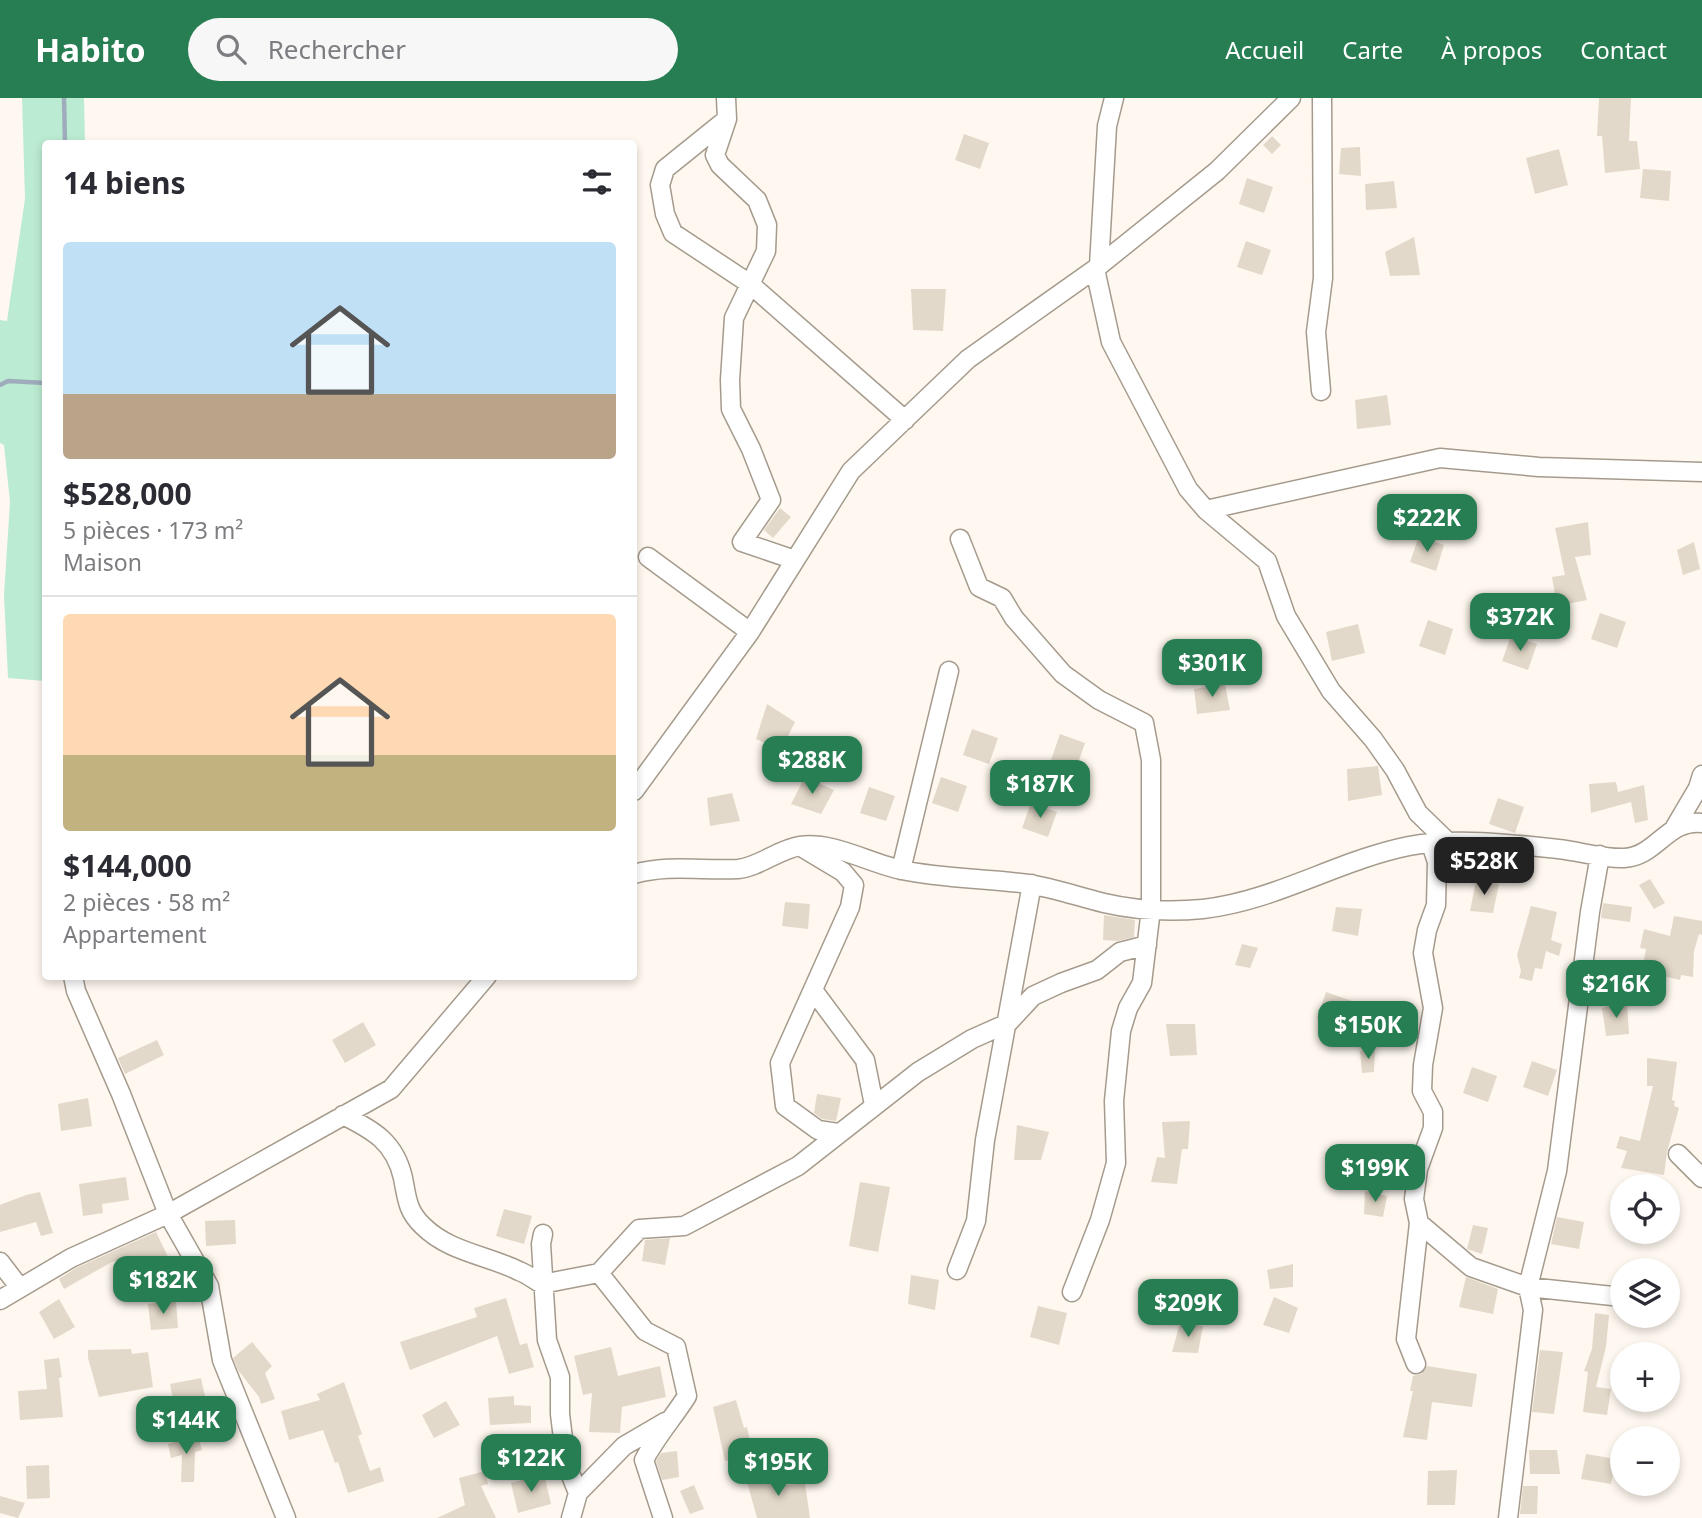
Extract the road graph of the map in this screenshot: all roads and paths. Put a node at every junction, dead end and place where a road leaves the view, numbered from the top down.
1 (726, 98) edge
2 (1114, 98) edge
3 (1292, 98) edge
4 (1322, 98) edge
5 (727, 119) junction
6 (1097, 267) junction
7 (750, 284) junction
8 (1321, 391) dead end
9 (905, 420) junction
10 (1702, 472) edge
11 (1206, 510) junction
12 (960, 539) dead end
13 (648, 557) dead end
14 (795, 560) junction
15 (750, 632) junction
16 (949, 671) dead end
17 (1702, 775) edge
18 (637, 788) edge
19 (1702, 822) edge
20 (1675, 827) junction
21 (1457, 843) junction
22 (1431, 844) junction
23 (800, 846) junction
24 (1600, 855) junction
25 (1437, 862) junction
26 (901, 870) junction
27 (637, 873) edge
28 (1032, 884) junction
29 (1151, 909) junction
30 (1147, 945) junction
31 (74, 980) edge
32 (484, 980) edge
33 (813, 990) junction
34 (1008, 1023) junction
35 (874, 1105) junction
36 (343, 1115) junction
37 (838, 1133) junction
38 (1678, 1154) dead end
39 (1702, 1178) edge
40 (168, 1214) junction
41 (1419, 1223) junction
42 (543, 1234) dead end
43 (0, 1262) edge
44 (957, 1270) dead end
45 (599, 1273) junction
46 (542, 1284) junction
47 (1528, 1287) junction
48 (20, 1288) junction
49 (1072, 1292) dead end
50 (1610, 1296) edge
51 (0, 1300) edge
52 (1416, 1364) dead end
53 (674, 1417) junction
54 (578, 1493) junction
55 (286, 1518) edge
56 (571, 1518) edge
57 (663, 1518) edge
58 (1508, 1518) edge

1 - 5 street
2 - 6 street
3 - 6 street
4 - 8 street
5 - 7 street
5 - 7 street
6 - 9 street
6 - 11 street
7 - 9 street
7 - 14 street
9 - 14 street
10 - 11 street
11 - 21 street
12 - 29 street
13 - 15 street
14 - 15 street
15 - 18 street
16 - 26 street
17 - 20 street
19 - 20 street
20 - 24 street
21 - 22 street
21 - 24 street
21 - 25 street
22 - 25 street
22 - 29 street
23 - 26 street
23 - 27 street
23 - 33 street
24 - 47 street
25 - 41 street
26 - 28 street
28 - 29 street
28 - 34 street
29 - 30 street
30 - 34 street
30 - 49 street
31 - 40 street
32 - 36 street
33 - 35 street
33 - 37 street
34 - 35 street
34 - 44 street
35 - 37 street
36 - 40 street
36 - 46 street
37 - 45 street
38 - 39 street
40 - 48 street
40 - 55 street
41 - 47 street
41 - 52 street
42 - 46 street
43 - 48 street
45 - 46 street
45 - 53 street
46 - 54 street
47 - 50 street
47 - 58 street
48 - 51 street
53 - 54 street
53 - 57 street
54 - 56 street

